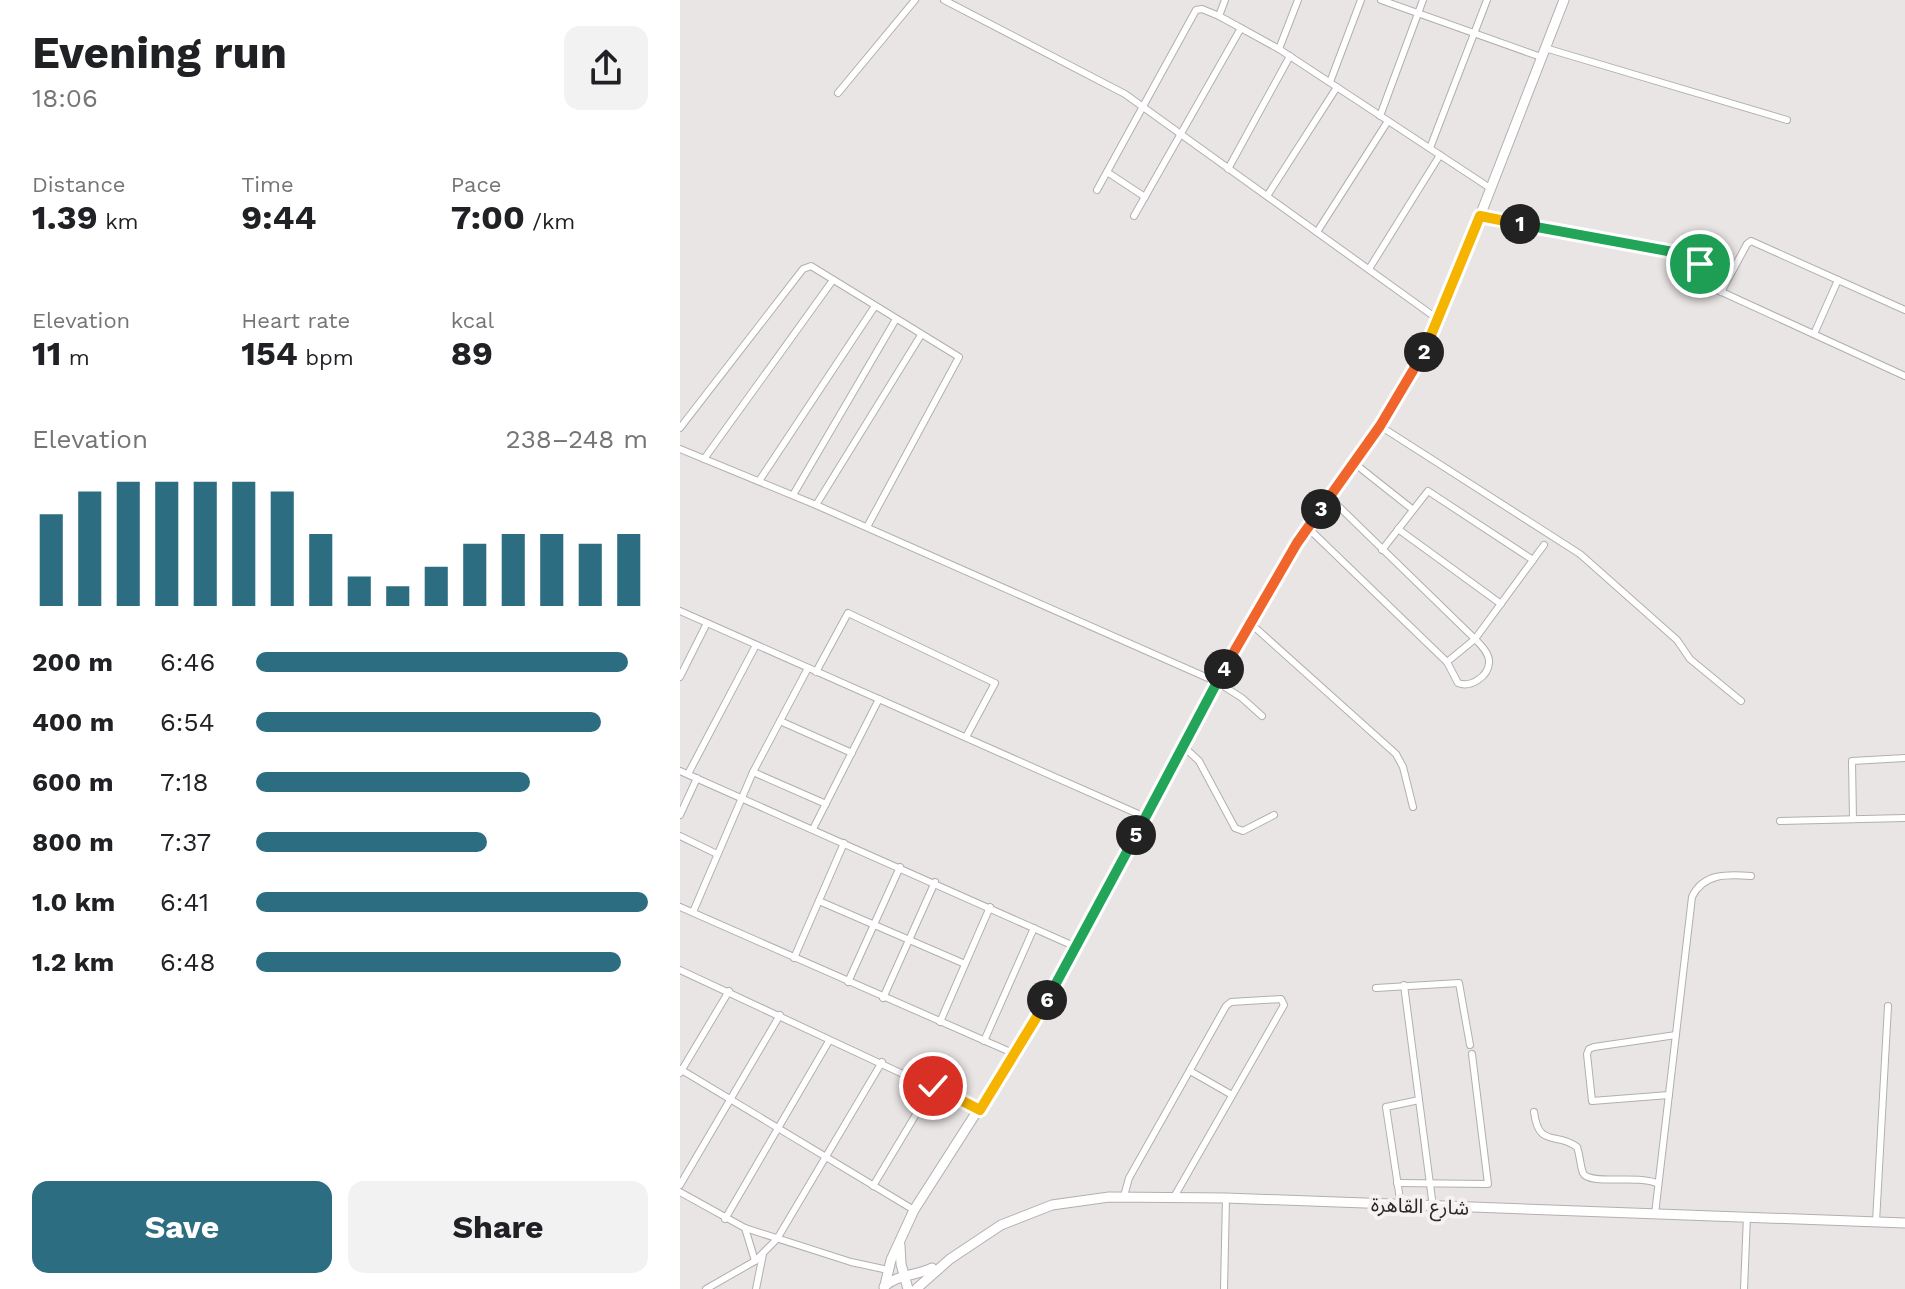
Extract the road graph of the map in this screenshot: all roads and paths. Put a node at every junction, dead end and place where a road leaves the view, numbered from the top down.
1 (915, 0) edge
2 (944, 0) edge
3 (1225, 0) edge
4 (1298, 0) edge
5 (1361, 0) edge
6 (1381, 0) edge
7 (1423, 0) edge
8 (1487, 0) edge
9 (1564, 0) edge
10 (1419, 13) junction
11 (1219, 16) junction
12 (1241, 28) junction
13 (1474, 33) junction
14 (1279, 49) junction
15 (1543, 52) junction
16 (1290, 56) junction
17 (1330, 82) junction
18 (1337, 87) junction
19 (838, 93) dead end
20 (1144, 107) junction
21 (1380, 116) junction
22 (1787, 120) dead end
23 (1388, 121) junction
24 (1181, 134) junction
25 (1430, 148) junction
26 (1440, 155) junction
27 (1228, 169) junction
28 (1107, 172) junction
29 (1490, 188) junction
30 (1097, 190) dead end
31 (1267, 196) junction
32 (1145, 197) junction
33 (1134, 216) dead end
34 (1480, 216) junction
35 (1317, 232) junction
36 (1681, 254) junction
37 (1369, 269) junction
38 (1697, 279) junction
39 (833, 280) junction
40 (1838, 280) junction
41 (1721, 292) junction
42 (875, 306) junction
43 (1905, 310) edge
44 (896, 319) junction
45 (1439, 320) junction
46 (1814, 334) junction
47 (921, 335) junction
48 (1905, 376) edge
49 (1380, 426) junction
50 (680, 428) edge
51 (680, 449) edge
52 (704, 459) junction
53 (1354, 463) junction
54 (759, 481) junction
55 (793, 495) junction
56 (1329, 497) junction
57 (816, 505) junction
58 (1412, 509) junction
59 (867, 527) junction
60 (1307, 527) junction
61 (1398, 529) junction
62 (1544, 545) dead end
63 (1382, 550) junction
64 (1533, 560) junction
65 (1501, 604) junction
66 (680, 611) edge
67 (707, 623) junction
68 (1250, 623) junction
69 (1475, 639) junction
70 (756, 645) junction
71 (1447, 662) junction
72 (808, 668) junction
73 (816, 672) junction
74 (680, 677) edge
75 (1217, 682) junction
76 (879, 699) junction
77 (1741, 701) dead end
78 (1262, 716) dead end
79 (780, 721) junction
80 (966, 737) junction
81 (1183, 746) junction
82 (852, 753) junction
83 (1905, 758) edge
84 (680, 771) edge
85 (753, 772) junction
86 (688, 774) junction
87 (697, 778) junction
88 (741, 797) junction
89 (826, 804) junction
90 (1413, 807) dead end
91 (680, 815) edge
92 (1274, 815) dead end
93 (1145, 817) junction
94 (1905, 818) edge
95 (1853, 819) junction
96 (1780, 821) dead end
97 (813, 829) junction
98 (680, 836) edge
99 (844, 843) junction
100 (717, 854) junction
101 (900, 867) junction
102 (1751, 876) dead end
103 (935, 882) junction
104 (819, 901) junction
105 (680, 907) edge
106 (990, 907) junction
107 (693, 912) junction
108 (875, 924) junction
109 (1034, 928) junction
110 (910, 939) junction
111 (1076, 947) junction
112 (794, 958) junction
113 (965, 964) junction
114 (680, 970) edge
115 (848, 982) junction
116 (1404, 985) junction
117 (1376, 988) dead end
118 (729, 991) junction
119 (883, 998) junction
120 (1888, 1006) dead end
121 (780, 1015) junction
122 (940, 1022) junction
123 (1676, 1035) junction
124 (829, 1041) junction
125 (984, 1041) junction
126 (1470, 1045) dead end
127 (1015, 1054) junction
128 (1472, 1054) dead end
129 (882, 1062) junction
130 (681, 1071) edge
131 (1190, 1071) junction
132 (933, 1086) junction
133 (1232, 1095) junction
134 (1669, 1095) junction
135 (730, 1100) junction
136 (1419, 1100) junction
137 (980, 1110) junction
138 (1534, 1112) dead end
139 (778, 1129) junction
140 (826, 1157) junction
141 (1397, 1183) junction
142 (1430, 1184) junction
143 (1658, 1184) junction
144 (680, 1185) edge
145 (873, 1186) junction
146 (680, 1192) edge
147 (1124, 1196) junction
148 (1174, 1197) junction
149 (1226, 1198) junction
150 (1401, 1206) junction
151 (1433, 1207) junction
152 (914, 1210) junction
153 (1655, 1214) junction
154 (1747, 1216) junction
155 (725, 1219) junction
156 (1876, 1222) junction
157 (1905, 1223) edge
158 (745, 1228) junction
159 (902, 1238) junction
160 (777, 1239) junction
161 (763, 1254) junction
162 (950, 1259) junction
163 (755, 1261) junction
164 (888, 1270) junction
165 (905, 1276) junction
166 (884, 1287) edge
167 (706, 1289) edge
168 (756, 1289) edge
169 (908, 1289) edge
170 (916, 1289) edge
171 (1224, 1289) edge
172 (1744, 1289) edge

1 - 19 street
2 - 20 street
3 - 11 street
4 - 14 street
5 - 17 street
6 - 10 street
7 - 10 street
8 - 13 street
9 - 15 main road
10 - 13 street
10 - 21 street
11 - 12 street
11 - 20 street
12 - 14 street
12 - 24 street
13 - 15 street
13 - 25 street
14 - 16 street
15 - 22 street
15 - 29 main road
16 - 17 street
16 - 27 street
17 - 18 street
18 - 21 street
18 - 31 street
20 - 24 street
20 - 28 street
21 - 23 street
23 - 25 street
23 - 35 street
24 - 27 street
24 - 32 street
25 - 26 street
26 - 29 street
26 - 37 street
27 - 31 street
28 - 30 street
28 - 32 street
29 - 34 main road
31 - 35 street
32 - 33 street
34 - 36 street
34 - 45 main road
35 - 37 street
36 - 38 street
36 - 38 street
37 - 45 street
38 - 41 street
39 - 42 street
39 - 50 street
39 - 52 street
40 - 41 street
40 - 43 street
40 - 46 street
41 - 46 street
42 - 44 street
42 - 54 street
44 - 47 street
44 - 55 street
45 - 49 main road
46 - 48 street
47 - 57 street
47 - 59 street
49 - 53 main road
49 - 77 street
51 - 52 street
52 - 54 street
53 - 56 main road
53 - 58 street
54 - 55 street
55 - 57 street
56 - 60 main road
56 - 63 street
57 - 59 street
58 - 61 street
58 - 64 street
59 - 75 street
60 - 68 main road
60 - 71 street
61 - 63 street
61 - 65 street
62 - 64 street
63 - 69 street
64 - 65 street
65 - 69 street
66 - 67 street
67 - 70 street
67 - 74 street
68 - 75 main road
68 - 90 street
69 - 71 street
69 - 71 street
70 - 72 street
70 - 86 street
72 - 73 street
72 - 79 street
73 - 76 street
73 - 80 street
75 - 78 street
75 - 81 main road
76 - 80 street
76 - 82 street
79 - 82 street
79 - 85 street
80 - 93 street
81 - 92 street
81 - 93 main road
82 - 89 street
83 - 95 street
84 - 86 street
85 - 88 street
85 - 89 street
86 - 87 street
87 - 88 street
87 - 91 street
88 - 97 street
88 - 100 street
89 - 97 street
93 - 111 main road
94 - 95 street
95 - 96 street
97 - 99 street
98 - 100 street
99 - 101 street
99 - 104 street
100 - 107 street
101 - 103 street
101 - 108 street
102 - 123 street
103 - 106 street
103 - 110 street
104 - 108 street
104 - 112 street
105 - 107 street
106 - 109 street
106 - 113 street
107 - 112 street
108 - 110 street
108 - 115 street
109 - 111 street
109 - 125 street
110 - 113 street
110 - 119 street
111 - 127 main road
112 - 115 street
113 - 122 street
114 - 118 street
115 - 119 street
116 - 117 street
116 - 126 street
116 - 136 street
118 - 121 street
118 - 130 street
119 - 122 street
120 - 156 street
121 - 124 street
121 - 135 street
122 - 125 street
123 - 134 street
123 - 134 street
124 - 129 street
124 - 139 street
125 - 127 street
127 - 137 main road
128 - 142 street
129 - 132 street
129 - 140 street
130 - 135 street
131 - 133 street
131 - 133 street
131 - 147 street
132 - 137 street
132 - 145 street
133 - 148 street
134 - 143 street
135 - 139 street
135 - 144 street
136 - 141 street
136 - 142 street
137 - 152 main road
138 - 143 street
139 - 140 street
139 - 155 street
140 - 145 street
140 - 160 street
141 - 142 street
141 - 150 street
142 - 151 street
143 - 153 street
145 - 152 street
146 - 155 street
147 - 148 main road, شارع القاهرة
147 - 162 main road, شارع القاهرة
148 - 149 main road, شارع القاهرة
149 - 150 main road, شارع القاهرة
149 - 171 street
150 - 151 main road, شارع القاهرة
151 - 153 main road, شارع القاهرة
152 - 159 main road
153 - 154 main road, شارع القاهرة
154 - 156 main road, شارع القاهرة
154 - 172 street
155 - 158 street
156 - 157 main road, شارع القاهرة
158 - 160 street
158 - 163 street
159 - 164 main road
159 - 165 main road
160 - 161 street
160 - 164 street
161 - 163 street
161 - 168 street
162 - 165 main road, شارع القاهرة
162 - 170 main road, شارع القاهرة
163 - 167 street
164 - 166 main road
165 - 166 main road, شارع القاهرة
165 - 169 main road

